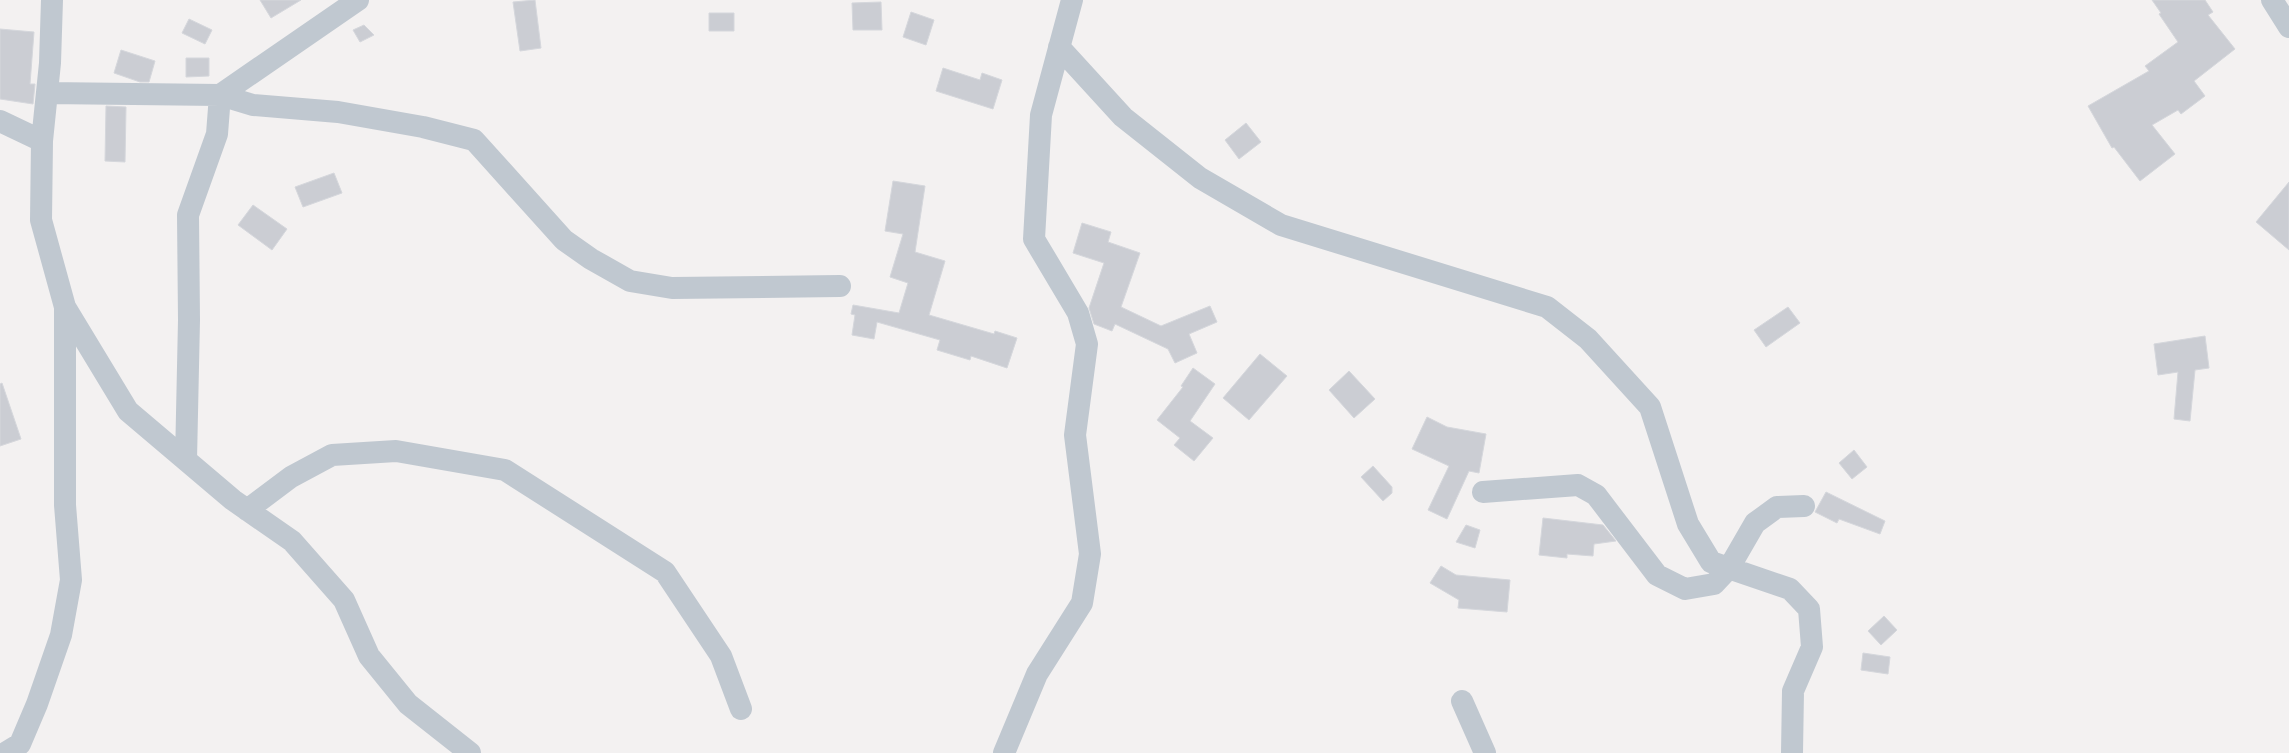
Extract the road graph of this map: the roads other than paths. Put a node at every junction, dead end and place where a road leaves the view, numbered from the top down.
1 (52, 0) edge
2 (358, 0) edge
3 (1072, 0) edge
4 (2272, 0) edge
5 (2289, 27) edge
6 (1060, 47) junction
7 (47, 93) junction
8 (220, 96) junction
9 (0, 121) edge
10 (42, 141) junction
11 (840, 286) dead end
12 (65, 307) junction
13 (186, 460) junction
14 (1483, 492) dead end
15 (1804, 506) dead end
16 (248, 510) junction
17 (1729, 568) junction
18 (1462, 701) dead end
19 (741, 708) dead end
20 (18, 750) edge
21 (470, 753) edge
22 (1004, 753) edge
23 (1486, 753) edge
24 (1792, 753) edge

1 - 7 street
2 - 8 street
3 - 6 street
4 - 5 street
6 - 17 street
6 - 22 street
7 - 8 street
7 - 10 street
8 - 11 street
8 - 13 street
9 - 10 street
10 - 12 street
12 - 13 street
12 - 20 street
13 - 16 street
14 - 17 street
15 - 17 street
16 - 19 street
16 - 21 street
17 - 24 street
18 - 23 street

